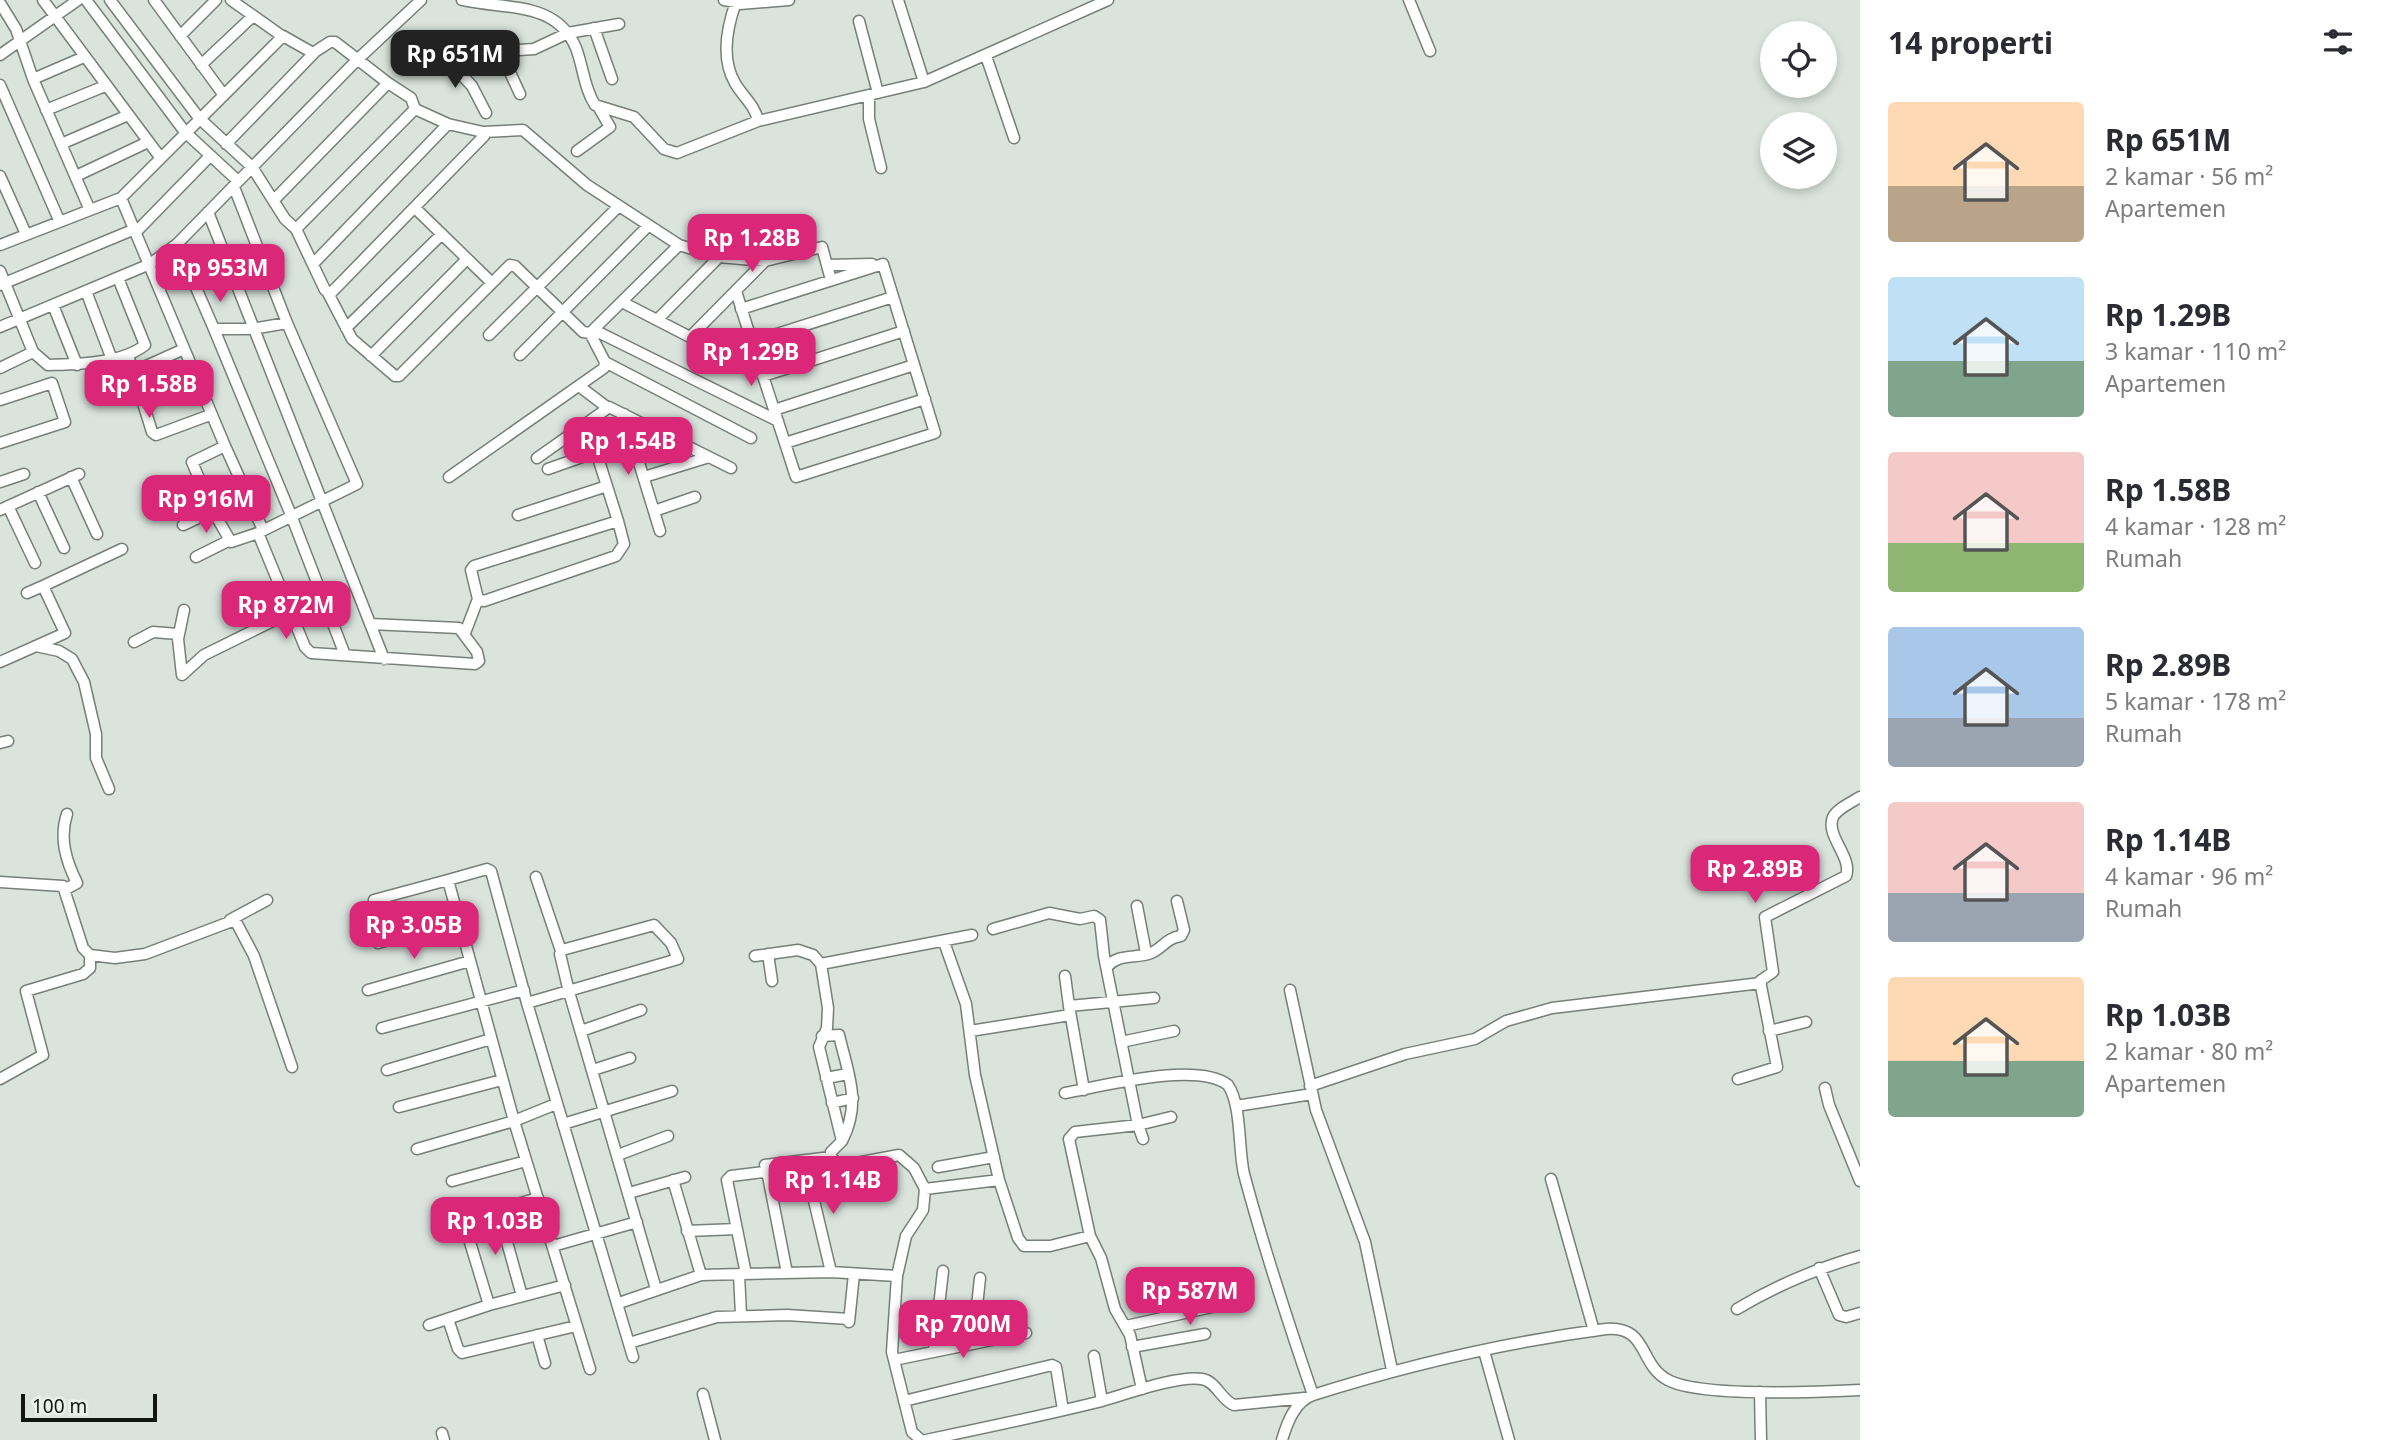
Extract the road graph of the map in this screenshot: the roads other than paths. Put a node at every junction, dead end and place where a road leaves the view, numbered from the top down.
1 (43, 0) edge
2 (78, 0) edge
3 (86, 0) edge
4 (110, 0) edge
5 (216, 0) edge
6 (231, 0) edge
7 (421, 0) edge
8 (462, 0) edge
9 (724, 0) edge
10 (777, 0) edge
11 (789, 0) edge
12 (898, 0) edge
13 (1107, 0) edge
14 (1409, 0) edge
15 (736, 1) edge
16 (160, 2) edge
17 (1, 8) edge
18 (55, 16) junction
19 (253, 16) junction
20 (859, 21) dead end
21 (619, 24) dead end
22 (594, 28) junction
23 (568, 33) junction
24 (180, 36) junction
25 (282, 36) junction
26 (20, 41) junction
27 (1430, 51) dead end
28 (314, 53) junction
29 (501, 53) junction
30 (442, 54) dead end
31 (0, 55) edge
32 (84, 57) junction
33 (986, 57) junction
34 (357, 60) junction
35 (201, 65) junction
36 (460, 73) junction
37 (33, 79) junction
38 (612, 79) dead end
39 (924, 82) junction
40 (387, 83) junction
41 (0, 85) edge
42 (105, 86) junction
43 (223, 94) junction
44 (520, 94) dead end
45 (874, 94) junction
46 (415, 108) junction
47 (599, 108) junction
48 (46, 110) junction
49 (486, 113) dead end
50 (126, 116) junction
51 (198, 119) junction
52 (758, 121) junction
53 (448, 124) junction
54 (185, 131) junction
55 (483, 132) junction
56 (1014, 138) dead end
57 (148, 142) junction
58 (61, 144) junction
59 (226, 144) junction
60 (577, 151) dead end
61 (210, 156) junction
62 (160, 157) junction
63 (251, 168) junction
64 (881, 168) dead end
65 (0, 176) edge
66 (75, 176) junction
67 (237, 183) junction
68 (121, 198) junction
69 (274, 200) junction
70 (618, 207) junction
71 (89, 208) junction
72 (415, 208) junction
73 (208, 212) junction
74 (58, 220) junction
75 (646, 227) junction
76 (296, 229) junction
77 (136, 230) junction
78 (442, 233) junction
79 (26, 234) junction
80 (177, 244) junction
81 (0, 245) edge
82 (679, 245) junction
83 (719, 257) junction
84 (467, 259) junction
85 (765, 261) junction
86 (150, 264) junction
87 (313, 264) junction
88 (883, 264) junction
89 (827, 265) junction
90 (0, 271) edge
91 (118, 278) junction
92 (831, 280) junction
93 (491, 282) junction
94 (2, 284) edge
95 (537, 287) junction
96 (86, 291) junction
97 (736, 291) junction
98 (328, 293) junction
99 (893, 297) junction
100 (622, 302) junction
101 (53, 305) junction
102 (741, 309) junction
103 (563, 312) junction
104 (20, 318) junction
105 (657, 320) junction
106 (287, 323) junction
107 (0, 327) edge
108 (346, 328) junction
109 (252, 329) junction
110 (214, 330) junction
111 (904, 331) junction
112 (489, 335) dead end
113 (593, 335) junction
114 (690, 337) junction
115 (752, 342) junction
116 (184, 349) junction
117 (33, 352) junction
118 (128, 355) junction
119 (520, 355) dead end
120 (370, 356) junction
121 (111, 357) junction
122 (602, 358) junction
123 (77, 365) junction
124 (914, 365) junction
125 (0, 368) edge
126 (133, 372) junction
127 (763, 375) junction
128 (198, 380) junction
129 (579, 386) junction
130 (925, 399) junction
131 (0, 400) edge
132 (144, 406) junction
133 (609, 407) junction
134 (774, 410) junction
135 (624, 414) junction
136 (210, 415) junction
137 (778, 421) junction
138 (587, 423) junction
139 (663, 434) junction
140 (751, 438) dead end
141 (0, 443) edge
142 (633, 443) junction
143 (785, 443) junction
144 (225, 446) junction
145 (596, 452) junction
146 (709, 457) junction
147 (537, 458) dead end
148 (731, 468) dead end
149 (548, 469) dead end
150 (24, 474) dead end
151 (449, 477) dead end
152 (644, 477) junction
153 (0, 482) edge
154 (607, 486) junction
155 (38, 492) junction
156 (695, 497) dead end
157 (323, 501) junction
158 (4, 508) edge
159 (213, 511) junction
160 (654, 511) junction
161 (291, 515) junction
162 (518, 515) dead end
163 (618, 521) junction
164 (183, 525) dead end
165 (660, 531) dead end
166 (260, 532) junction
167 (97, 534) dead end
168 (228, 541) junction
169 (64, 548) dead end
170 (122, 550) dead end
171 (196, 557) dead end
172 (34, 563) dead end
173 (43, 586) junction
174 (27, 593) dead end
175 (478, 599) junction
176 (184, 610) dead end
177 (291, 612) junction
178 (370, 624) junction
179 (465, 633) junction
180 (178, 635) junction
181 (134, 642) dead end
182 (36, 646) junction
183 (345, 655) junction
184 (384, 659) junction
185 (0, 663) edge
186 (109, 789) dead end
187 (1860, 797) edge
188 (67, 814) dead end
189 (536, 877) dead end
190 (448, 880) junction
191 (0, 882) edge
192 (66, 889) junction
193 (267, 900) dead end
194 (374, 900) dead end
195 (1177, 901) dead end
196 (1137, 906) dead end
197 (230, 920) junction
198 (458, 921) junction
199 (993, 929) dead end
200 (972, 935) dead end
201 (944, 942) junction
202 (379, 943) dead end
203 (561, 951) junction
204 (1146, 953) junction
205 (768, 954) junction
206 (90, 955) junction
207 (755, 956) dead end
208 (470, 961) junction
209 (821, 964) junction
210 (1107, 967) junction
211 (1065, 976) dead end
212 (772, 981) dead end
213 (1761, 983) junction
214 (368, 990) dead end
215 (524, 990) junction
216 (1290, 990) dead end
217 (569, 992) junction
218 (1154, 998) dead end
219 (481, 1000) junction
220 (1114, 1002) junction
221 (527, 1003) junction
222 (641, 1010) dead end
223 (1069, 1011) junction
224 (1806, 1022) dead end
225 (382, 1028) dead end
226 (581, 1031) junction
227 (970, 1031) junction
228 (1174, 1031) dead end
229 (1769, 1031) junction
230 (822, 1036) junction
231 (491, 1039) junction
232 (1121, 1042) junction
233 (630, 1058) dead end
234 (292, 1067) dead end
235 (387, 1070) dead end
236 (593, 1070) junction
237 (848, 1074) junction
238 (826, 1078) junction
239 (0, 1079) edge
240 (1738, 1079) dead end
241 (502, 1080) junction
242 (1129, 1083) junction
243 (1825, 1088) dead end
244 (1084, 1090) junction
245 (1311, 1090) junction
246 (672, 1091) dead end
247 (1065, 1093) dead end
248 (853, 1098) junction
249 (832, 1103) junction
250 (556, 1104) junction
251 (1236, 1106) junction
252 (399, 1107) dead end
253 (605, 1113) junction
254 (1171, 1116) dead end
255 (514, 1121) junction
256 (563, 1124) junction
257 (1138, 1125) junction
258 (668, 1136) dead end
259 (1143, 1139) dead end
260 (842, 1141) junction
261 (417, 1149) dead end
262 (618, 1155) junction
263 (831, 1157) junction
264 (994, 1157) junction
265 (526, 1161) junction
266 (765, 1165) dead end
267 (806, 1167) dead end
268 (938, 1167) dead end
269 (685, 1177) dead end
270 (1551, 1179) dead end
271 (999, 1180) junction
272 (452, 1181) dead end
273 (673, 1181) junction
274 (1860, 1181) edge
275 (925, 1189) junction
276 (629, 1193) junction
277 (538, 1198) junction
278 (637, 1222) junction
279 (466, 1229) dead end
280 (737, 1230) junction
281 (687, 1231) junction
282 (595, 1232) junction
283 (1090, 1236) junction
284 (553, 1246) junction
285 (1860, 1256) edge
286 (1819, 1268) junction
287 (943, 1271) dead end
288 (831, 1272) junction
289 (787, 1273) junction
290 (854, 1273) junction
291 (743, 1274) junction
292 (701, 1275) junction
293 (897, 1276) junction
294 (980, 1278) dead end
295 (565, 1285) junction
296 (656, 1289) junction
297 (522, 1296) junction
298 (1248, 1299) dead end
299 (619, 1303) junction
300 (489, 1304) junction
301 (1737, 1309) dead end
302 (1860, 1313) edge
303 (741, 1315) junction
304 (448, 1319) junction
305 (429, 1325) dead end
306 (576, 1326) junction
307 (1126, 1326) junction
308 (1594, 1331) junction
309 (1026, 1334) dead end
310 (537, 1335) junction
311 (1205, 1335) dead end
312 (629, 1343) junction
313 (973, 1343) junction
314 (1132, 1347) junction
315 (934, 1350) junction
316 (1484, 1351) junction
317 (1094, 1356) dead end
318 (633, 1357) dead end
319 (894, 1360) junction
320 (545, 1363) dead end
321 (590, 1369) dead end
322 (1392, 1370) junction
323 (1142, 1388) junction
324 (1860, 1390) edge
325 (1760, 1392) junction
326 (703, 1394) dead end
327 (1308, 1396) junction
328 (904, 1401) junction
329 (1102, 1401) junction
330 (1063, 1410) junction
331 (715, 1440) edge
332 (920, 1440) edge
333 (926, 1440) edge
334 (1282, 1440) edge
335 (1508, 1440) edge
336 (1761, 1440) edge

1 - 18 street
2 - 18 street
3 - 54 street
4 - 51 street
5 - 24 street
6 - 19 street
7 - 34 street
8 - 23 street
9 - 15 street
10 - 11 street
10 - 15 street
12 - 39 street
13 - 33 street
14 - 27 street
15 - 52 street
16 - 24 street
17 - 26 street
18 - 26 street
18 - 32 street
19 - 25 street
19 - 35 street
20 - 45 street
21 - 22 street
22 - 23 street
22 - 38 street
23 - 29 street
23 - 47 street
24 - 35 street
25 - 28 street
25 - 43 street
26 - 31 street
26 - 37 street
28 - 34 street
28 - 59 street
29 - 36 street
29 - 44 street
30 - 36 street
32 - 37 street
32 - 42 street
33 - 39 street
33 - 56 street
34 - 40 street
34 - 63 street
35 - 43 street
36 - 49 street
37 - 48 street
39 - 45 street
40 - 46 street
40 - 69 street
41 - 74 street
42 - 48 street
42 - 50 street
43 - 51 street
45 - 52 street
45 - 64 street
46 - 53 street
46 - 76 street
47 - 52 street
47 - 60 street
48 - 58 street
50 - 57 street
50 - 58 street
51 - 54 street
51 - 59 street
53 - 55 street
53 - 87 street
54 - 61 street
54 - 62 street
55 - 70 street
55 - 72 street
57 - 62 street
57 - 66 street
58 - 66 street
59 - 63 street
61 - 67 street
61 - 77 street
62 - 68 street
63 - 67 street
63 - 69 street
65 - 79 street
66 - 71 street
67 - 73 street
67 - 106 street
68 - 71 street
68 - 77 street
69 - 76 street
70 - 75 street
70 - 95 street
71 - 74 street
72 - 78 street
72 - 98 street
73 - 80 street
73 - 109 street
74 - 79 street
75 - 82 street
75 - 103 street
76 - 87 street
77 - 86 street
77 - 94 street
78 - 84 street
78 - 108 street
79 - 81 street
80 - 86 street
80 - 110 street
82 - 83 street
82 - 100 street
83 - 85 street
83 - 105 street
84 - 93 street
84 - 120 street
85 - 89 street
85 - 97 street
86 - 91 street
86 - 116 street
87 - 98 street
88 - 89 street
88 - 92 street
88 - 99 street
89 - 92 street
90 - 94 street
91 - 96 street
91 - 118 street
92 - 102 street
93 - 95 street
93 - 120 street
94 - 104 street
95 - 103 street
95 - 112 street
96 - 101 street
96 - 121 street
97 - 102 street
97 - 114 street
98 - 108 street
99 - 111 street
99 - 115 street
100 - 105 street
100 - 113 street
101 - 104 street
101 - 123 street
102 - 115 street
103 - 113 street
103 - 119 street
104 - 107 street
104 - 117 street
105 - 114 street
106 - 109 street
106 - 157 street
108 - 120 street
109 - 110 street
109 - 157 street
110 - 161 street
111 - 124 street
111 - 127 street
113 - 122 street
113 - 137 street
114 - 127 street
115 - 127 street
116 - 126 street
116 - 128 street
117 - 123 street
117 - 125 street
118 - 121 street
118 - 126 street
121 - 123 street
122 - 129 street
122 - 140 street
124 - 130 street
124 - 134 street
126 - 132 street
127 - 134 street
128 - 132 street
128 - 136 street
129 - 133 street
129 - 151 street
130 - 143 street
130 - 143 street
131 - 141 street
132 - 136 street
133 - 135 street
133 - 138 street
134 - 137 street
135 - 139 street
135 - 142 street
136 - 144 street
137 - 143 street
138 - 145 street
138 - 147 street
139 - 142 street
139 - 146 street
142 - 152 street
144 - 159 street
144 - 166 street
145 - 149 street
145 - 154 street
146 - 148 street
146 - 152 street
150 - 153 street
152 - 160 street
154 - 162 street
154 - 163 street
155 - 158 street
155 - 167 street
155 - 169 street
156 - 160 street
157 - 161 street
157 - 178 street
158 - 172 street
159 - 164 street
159 - 168 street
160 - 165 street
161 - 166 street
161 - 183 street
163 - 175 street
163 - 175 street
166 - 168 street
166 - 177 street
168 - 171 street
170 - 173 street
173 - 174 street
173 - 182 street
175 - 179 street
176 - 180 street
177 - 180 street
177 - 183 street
178 - 179 street
178 - 184 street
179 - 184 street
180 - 181 street
182 - 185 street
182 - 186 street
183 - 184 street
187 - 213 street
188 - 192 street
189 - 203 street
190 - 194 street
190 - 198 street
190 - 215 street
191 - 192 street
192 - 206 street
193 - 197 street
195 - 204 street
196 - 204 street
197 - 206 street
197 - 234 street
198 - 202 street
198 - 208 street
199 - 210 street
200 - 201 street
201 - 209 street
201 - 227 street
203 - 217 street
203 - 217 street
204 - 210 street
205 - 207 street
205 - 209 street
205 - 212 street
206 - 239 street
208 - 214 street
208 - 219 street
209 - 230 street
210 - 220 street
211 - 223 street
213 - 229 street
213 - 245 street
215 - 219 street
215 - 221 street
216 - 245 street
217 - 221 street
217 - 226 street
218 - 220 street
219 - 225 street
219 - 231 street
220 - 223 street
220 - 232 street
221 - 250 street
222 - 226 street
223 - 227 street
223 - 244 street
224 - 229 street
226 - 236 street
227 - 264 street
228 - 232 street
229 - 240 street
230 - 237 street
230 - 238 street
231 - 235 street
231 - 241 street
232 - 242 street
233 - 236 street
236 - 253 street
237 - 238 street
237 - 248 street
238 - 249 street
241 - 252 street
241 - 255 street
242 - 244 street
242 - 251 street
242 - 257 street
243 - 274 street
244 - 247 street
245 - 251 street
245 - 322 street
246 - 253 street
248 - 249 street
248 - 260 street
249 - 260 street
250 - 255 street
250 - 256 street
251 - 327 street
253 - 256 street
253 - 262 street
254 - 257 street
255 - 261 street
255 - 265 street
256 - 282 street
257 - 259 street
257 - 283 street
258 - 262 street
260 - 263 street
262 - 276 street
263 - 266 street
263 - 275 street
264 - 268 street
264 - 271 street
265 - 272 street
265 - 277 street
267 - 288 street
269 - 273 street
270 - 308 street
271 - 275 street
271 - 283 street
273 - 276 street
273 - 281 street
275 - 293 street
276 - 278 street
277 - 284 street
277 - 297 street
278 - 282 street
278 - 296 street
279 - 300 street
280 - 281 street
280 - 289 street
280 - 291 street
281 - 292 street
282 - 284 street
282 - 299 street
283 - 307 street
284 - 295 street
285 - 286 street
286 - 301 street
286 - 302 street
287 - 315 street
288 - 289 street
288 - 290 street
289 - 291 street
290 - 293 street
290 - 303 street
291 - 292 street
291 - 303 street
292 - 296 street
293 - 319 street
294 - 313 street
295 - 297 street
295 - 306 street
296 - 299 street
297 - 300 street
298 - 307 street
299 - 312 street
300 - 304 street
303 - 312 street
304 - 305 street
304 - 310 street
306 - 310 street
306 - 321 street
307 - 314 street
308 - 316 street
308 - 325 street
309 - 313 street
310 - 320 street
311 - 314 street
312 - 318 street
313 - 315 street
314 - 323 street
315 - 319 street
316 - 322 street
316 - 335 street
317 - 329 street
319 - 328 street
322 - 327 street
323 - 327 street
323 - 329 street
324 - 325 street
325 - 336 street
326 - 331 street
327 - 334 street
328 - 330 street
328 - 332 street
329 - 330 street
330 - 333 street

